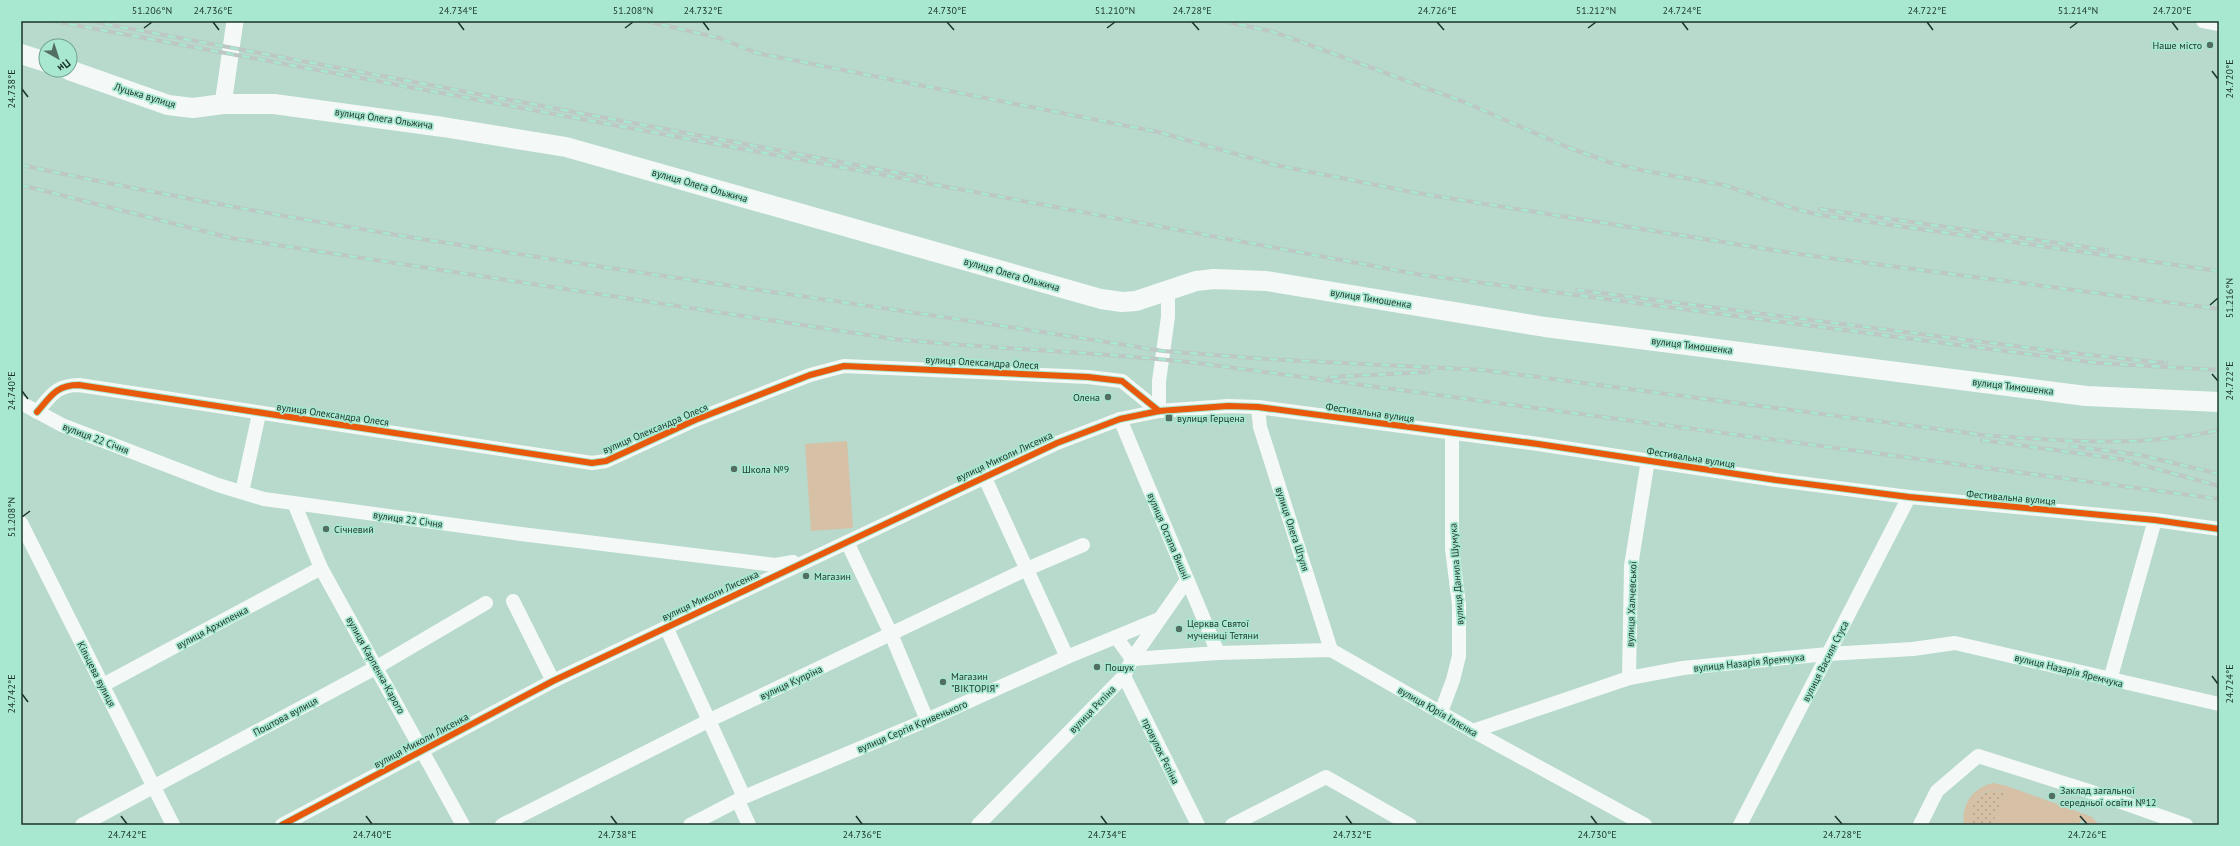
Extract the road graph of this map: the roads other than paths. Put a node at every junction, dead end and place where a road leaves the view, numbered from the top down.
1 (235, 21) edge
2 (2203, 21) edge
3 (2219, 24) edge
4 (21, 54) edge
5 (38, 59) edge
6 (78, 73) edge
7 (223, 94) junction
8 (1168, 290) junction
9 (2219, 402) edge
10 (21, 404) edge
11 (1258, 407) junction
12 (1159, 411) junction
13 (37, 412) junction
14 (259, 414) junction
15 (1120, 419) junction
16 (1452, 434) junction
17 (1648, 460) junction
18 (984, 476) junction
19 (242, 492) junction
20 (1909, 497) junction
21 (294, 503) junction
22 (2155, 520) junction
23 (21, 523) edge
24 (2219, 529) edge
25 (847, 542) junction
26 (1083, 545) dead end
27 (811, 558) junction
28 (322, 568) junction
29 (1027, 569) junction
30 (1187, 580) junction
31 (513, 601) dead end
32 (486, 603) dead end
33 (1157, 620) junction
34 (666, 626) junction
35 (891, 634) junction
36 (1116, 637) junction
37 (1332, 650) junction
38 (1218, 653) junction
39 (1828, 654) junction
40 (1067, 657) junction
41 (1132, 659) junction
42 (377, 667) junction
43 (1124, 676) junction
44 (1629, 678) junction
45 (2110, 680) junction
46 (553, 681) junction
47 (103, 685) junction
48 (2219, 704) edge
49 (1441, 712) junction
50 (710, 720) junction
51 (927, 720) junction
52 (1473, 731) junction
53 (422, 751) junction
54 (154, 787) junction
55 (741, 799) junction
56 (82, 825) edge
57 (173, 825) edge
58 (282, 825) edge
59 (463, 825) edge
60 (502, 825) edge
61 (690, 825) edge
62 (749, 825) edge
63 (978, 825) edge
64 (1198, 825) edge
65 (1232, 825) edge
66 (1410, 825) edge
67 (1645, 825) edge
68 (1740, 825) edge
69 (1920, 825) edge
70 (2186, 825) edge

1 - 7 main road
2 - 3 street
4 - 5 highway
6 - 7 highway, Луцька вулиця
7 - 8 highway, вулиця Олега Ольжича
8 - 9 highway, вулиця Тимошенка
8 - 12 street
10 - 13 street, вулиця 22 Січня
11 - 12 street, Фестивальна вулиця
11 - 16 street, Фестивальна вулиця
11 - 37 street, вулиця Олега Штуля
12 - 14 street, вулиця Олександра Олеся
12 - 15 street, вулиця Миколи Лисенка
13 - 14 street, вулиця Олександра Олеся
13 - 19 street, вулиця 22 Січня
14 - 19 street
15 - 18 street, вулиця Миколи Лисенка
15 - 30 street, вулиця Остапа Вишні
16 - 17 street, Фестивальна вулиця
16 - 49 street, вулиця Данила Шумука
17 - 20 street, Фестивальна вулиця
17 - 44 street, вулиця Халчевської
18 - 25 street, вулиця Миколи Лисенка
18 - 29 street
19 - 21 street, вулиця 22 Січня
20 - 22 street, Фестивальна вулиця
20 - 39 street, вулиця Василя Стуса
21 - 27 street, вулиця 22 Січня
21 - 28 street, вулиця Карпенка-Карого
22 - 24 street, Фестивальна вулиця
22 - 45 street
23 - 47 street, Кільцева вулиця
25 - 27 street, вулиця Миколи Лисенка
25 - 35 street
26 - 29 street, вулиця Купріна
27 - 34 street, вулиця Миколи Лисенка
28 - 42 street, вулиця Карпенка-Карого
28 - 47 street, вулиця Архипенка
29 - 35 street, вулиця Купріна
29 - 40 street
30 - 33 street, вулиця Рєпіна
30 - 38 street, вулиця Остапа Вишні
31 - 46 street
32 - 42 street, Поштова вулиця
33 - 36 street, вулиця Сергія Кривенького
33 - 41 street, вулиця Рєпіна
34 - 46 street, вулиця Миколи Лисенка
34 - 50 street
35 - 50 street, вулиця Купріна
35 - 51 street
36 - 40 street, вулиця Сергія Кривенького
36 - 41 street
37 - 38 street
37 - 49 street, вулиця Юрія Іллєнка
38 - 41 street
39 - 44 street, вулиця Назарія Яремчука
39 - 45 street, вулиця Назарія Яремчука
39 - 68 street, вулиця Василя Стуса
40 - 51 street, вулиця Сергія Кривенького
41 - 43 street, вулиця Рєпіна
42 - 53 street, вулиця Карпенка-Карого
42 - 54 street, Поштова вулиця
43 - 63 street, вулиця Рєпіна
43 - 64 street, провулок Рєпіна
44 - 52 street, вулиця Назарія Яремчука
45 - 48 street, вулиця Назарія Яремчука
46 - 53 street, вулиця Миколи Лисенка
47 - 54 street, Кільцева вулиця
49 - 52 street, вулиця Юрія Іллєнка
50 - 55 street
50 - 60 street, вулиця Купріна
51 - 55 street, вулиця Сергія Кривенького
52 - 67 street, вулиця Юрія Іллєнка
53 - 58 street, вулиця Миколи Лисенка
53 - 59 street, вулиця Карпенка-Карого
54 - 56 street, Поштова вулиця
54 - 57 street, Кільцева вулиця
55 - 61 street, вулиця Сергія Кривенького
55 - 62 street
65 - 66 street
69 - 70 street

